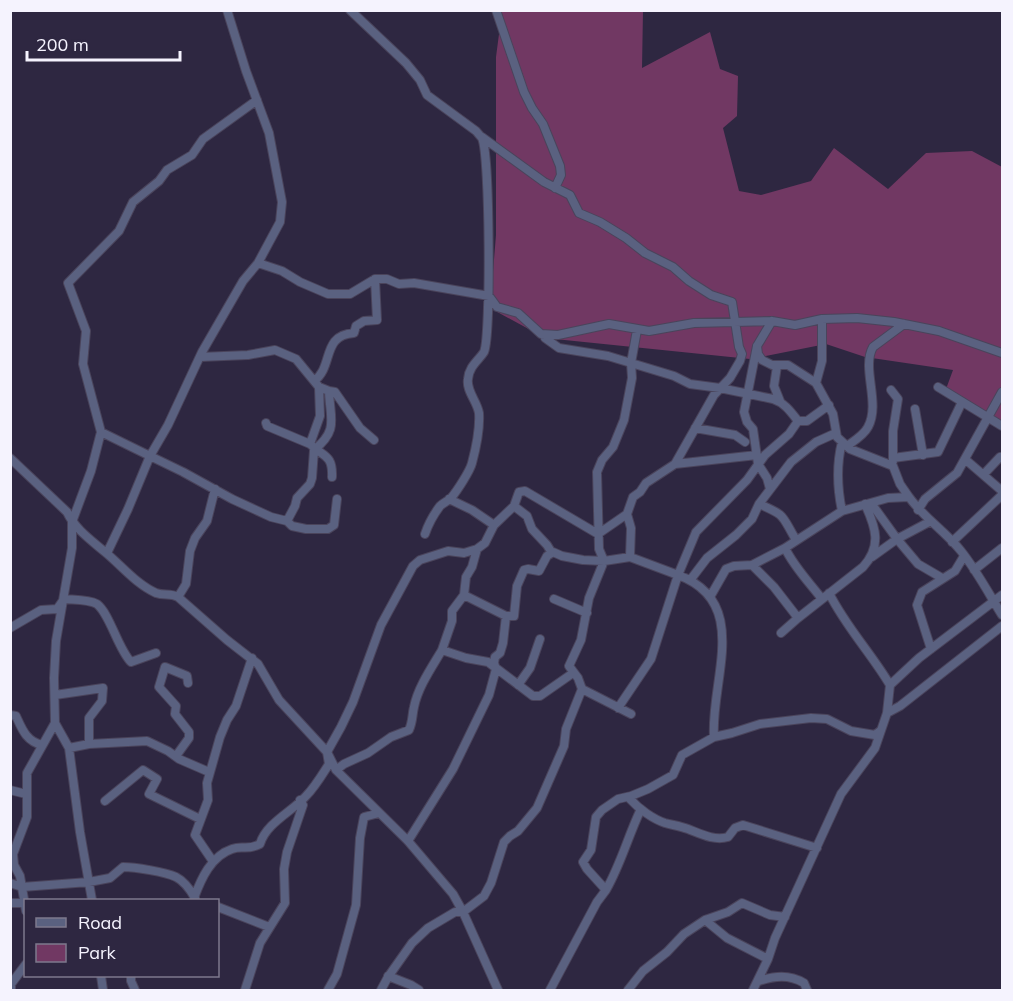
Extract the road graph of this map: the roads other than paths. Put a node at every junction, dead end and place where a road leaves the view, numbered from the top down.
1 (227, 10) edge
2 (350, 10) edge
3 (496, 10) edge
4 (257, 100) junction
5 (482, 137) junction
6 (555, 188) junction
7 (258, 263) junction
8 (375, 279) junction
9 (489, 296) junction
10 (822, 319) junction
11 (772, 321) junction
12 (735, 323) junction
13 (904, 324) junction
14 (638, 330) junction
15 (545, 338) dead end
16 (757, 346) junction
17 (1002, 353) edge
18 (200, 357) junction
19 (631, 363) junction
20 (777, 366) junction
21 (816, 383) junction
22 (317, 384) junction
23 (938, 387) dead end
24 (720, 388) junction
25 (891, 390) dead end
26 (329, 391) junction
27 (1002, 392) edge
28 (747, 394) junction
29 (780, 401) junction
30 (962, 402) junction
31 (829, 405) junction
32 (915, 409) dead end
33 (988, 418) junction
34 (798, 422) junction
35 (266, 423) dead end
36 (1002, 426) edge
37 (695, 428) junction
38 (101, 432) junction
39 (837, 433) junction
40 (374, 440) dead end
41 (746, 442) junction
42 (756, 442) junction
43 (844, 444) junction
44 (313, 447) junction
45 (757, 455) junction
46 (923, 455) junction
47 (150, 456) junction
48 (737, 457) junction
49 (1000, 457) dead end
50 (10, 458) edge
51 (966, 460) junction
52 (893, 462) junction
53 (675, 464) junction
54 (759, 464) junction
55 (984, 474) junction
56 (332, 477) dead end
57 (215, 489) junction
58 (770, 489) junction
59 (1002, 493) edge
60 (909, 497) junction
61 (338, 499) dead end
62 (450, 499) junction
63 (868, 503) junction
64 (759, 504) junction
65 (514, 506) junction
66 (918, 510) junction
67 (842, 511) junction
68 (627, 514) junction
69 (287, 521) junction
70 (931, 521) junction
71 (72, 522) junction
72 (494, 525) junction
73 (424, 534) dead end
74 (598, 534) junction
75 (897, 539) junction
76 (796, 540) junction
77 (952, 542) junction
78 (784, 548) junction
79 (1002, 548) edge
80 (477, 549) junction
81 (107, 553) junction
82 (552, 553) junction
83 (964, 556) junction
84 (630, 557) junction
85 (872, 557) junction
86 (604, 561) junction
87 (752, 566) junction
88 (974, 570) junction
89 (678, 574) junction
90 (942, 578) junction
91 (691, 579) junction
92 (829, 593) junction
93 (464, 595) junction
94 (1002, 595) edge
95 (178, 597) junction
96 (710, 597) junction
97 (64, 599) junction
98 (554, 599) dead end
99 (822, 599) junction
100 (995, 602) junction
101 (587, 613) junction
102 (1002, 615) edge
103 (506, 616) junction
104 (798, 618) junction
105 (1002, 626) edge
106 (10, 628) edge
107 (781, 633) dead end
108 (540, 639) dead end
109 (931, 649) junction
110 (442, 650) junction
111 (156, 653) dead end
112 (252, 658) junction
113 (496, 669) junction
114 (573, 673) junction
115 (188, 683) dead end
116 (518, 685) junction
117 (890, 685) junction
118 (582, 689) junction
119 (55, 695) junction
120 (618, 708) junction
121 (887, 713) junction
122 (631, 714) dead end
123 (10, 715) edge
124 (56, 723) junction
125 (880, 731) junction
126 (714, 737) junction
127 (89, 744) junction
128 (42, 745) junction
129 (69, 748) junction
130 (327, 752) junction
131 (176, 756) junction
132 (336, 770) junction
133 (209, 772) junction
134 (10, 790) edge
135 (26, 795) junction
136 (631, 796) junction
137 (300, 800) junction
138 (105, 801) dead end
139 (641, 809) junction
140 (379, 813) junction
141 (200, 819) junction
142 (408, 841) junction
143 (817, 848) junction
144 (212, 860) junction
145 (89, 882) junction
146 (10, 883) edge
147 (22, 887) junction
148 (606, 890) junction
149 (92, 899) edge
150 (196, 899) edge
151 (196, 899) edge
152 (10, 903) edge
153 (24, 907) edge
154 (219, 907) edge
155 (463, 912) junction
156 (785, 917) junction
157 (705, 920) junction
158 (269, 927) junction
159 (768, 959) junction
160 (24, 966) edge
161 (388, 976) junction
162 (759, 981) junction
163 (11, 990) edge
164 (97, 990) edge
165 (103, 990) edge
166 (245, 990) edge
167 (328, 990) edge
168 (381, 990) edge
169 (419, 990) edge
170 (498, 990) edge
171 (550, 990) edge
172 (628, 990) edge
173 (753, 990) edge
174 (807, 990) edge

1 - 4 street
2 - 5 street
3 - 6 street
4 - 7 street
4 - 38 street
5 - 6 street
5 - 9 street
6 - 12 street
7 - 8 street
7 - 18 street
8 - 9 street
8 - 22 street
9 - 14 street
9 - 62 street
10 - 11 street
10 - 13 street
10 - 21 street
11 - 12 street
11 - 16 street
12 - 14 street
12 - 24 street
13 - 17 street
13 - 43 street
14 - 19 street
15 - 19 street
16 - 20 street
16 - 28 street
18 - 22 street
18 - 47 street
19 - 24 street
19 - 74 street
20 - 21 street
20 - 29 street
21 - 31 street
22 - 26 street
22 - 44 street
23 - 30 street
24 - 28 street
24 - 37 street
25 - 52 street
26 - 40 street
26 - 44 street
27 - 33 street
28 - 29 street
28 - 42 street
29 - 34 street
30 - 33 street
30 - 46 street
31 - 34 street
31 - 39 street
32 - 46 street
33 - 36 street
33 - 51 street
34 - 54 street
35 - 44 street
37 - 41 street
37 - 53 street
38 - 47 street
38 - 71 street
39 - 43 street
39 - 58 street
41 - 42 street
41 - 48 street
42 - 45 street
43 - 52 street
43 - 67 street
44 - 56 street
44 - 69 street
45 - 48 street
45 - 54 street
46 - 52 street
47 - 57 street
47 - 81 street
48 - 53 street
49 - 55 street
50 - 71 street
51 - 55 street
51 - 66 street
52 - 60 street
53 - 68 street
54 - 58 street
54 - 89 street
55 - 59 street
57 - 69 street
57 - 95 street
58 - 64 street
59 - 77 street
60 - 63 street
60 - 66 street
61 - 69 street
62 - 72 street
62 - 73 street
63 - 67 street
63 - 75 street
63 - 85 street
64 - 76 street
64 - 91 street
65 - 72 street
65 - 74 street
65 - 82 street
66 - 70 street
67 - 76 street
68 - 74 street
68 - 84 street
70 - 75 street
70 - 77 street
71 - 81 street
71 - 97 street
72 - 80 street
74 - 86 street
75 - 85 street
75 - 90 street
76 - 78 street
77 - 83 street
78 - 87 street
78 - 99 street
79 - 88 street
80 - 93 street
80 - 130 street
81 - 95 street
82 - 86 street
82 - 103 street
83 - 88 street
83 - 90 street
84 - 86 street
84 - 89 street
85 - 92 street
86 - 101 street
87 - 96 street
87 - 104 street
88 - 100 street
89 - 91 street
89 - 120 street
90 - 109 street
91 - 96 street
92 - 99 street
92 - 117 street
93 - 103 street
93 - 110 street
94 - 100 street
95 - 112 street
96 - 126 street
97 - 106 street
97 - 111 street
97 - 119 street
98 - 101 street
99 - 104 street
100 - 102 street
100 - 109 street
101 - 114 street
103 - 113 street
104 - 107 street
105 - 121 street
108 - 116 street
109 - 117 street
110 - 113 street
110 - 132 street
112 - 130 street
112 - 133 street
113 - 116 street
113 - 142 street
114 - 116 street
114 - 118 street
115 - 131 street
117 - 121 street
118 - 120 street
118 - 155 street
119 - 124 street
119 - 127 street
120 - 122 street
121 - 125 street
123 - 128 street
124 - 128 street
124 - 129 street
125 - 126 street
125 - 143 street
126 - 136 street
127 - 129 street
127 - 131 street
128 - 135 street
129 - 145 street
130 - 132 street
130 - 137 street
131 - 133 street
132 - 140 street
133 - 141 street
134 - 135 street
135 - 147 street
136 - 139 street
136 - 148 street
137 - 144 street
137 - 158 street
138 - 141 street
139 - 143 street
139 - 148 street
140 - 142 street
140 - 167 street
141 - 144 street
142 - 155 street
143 - 156 street
144 - 151 street
145 - 147 street
145 - 149 street
145 - 150 street
146 - 147 street
147 - 153 street
148 - 171 street
152 - 153 street
154 - 158 street
155 - 161 street
155 - 170 street
156 - 157 street
156 - 159 street
157 - 159 street
157 - 172 street
158 - 166 street
159 - 162 street
160 - 163 street
161 - 168 street
161 - 169 street
162 - 173 street
162 - 174 street
164 - 165 street

